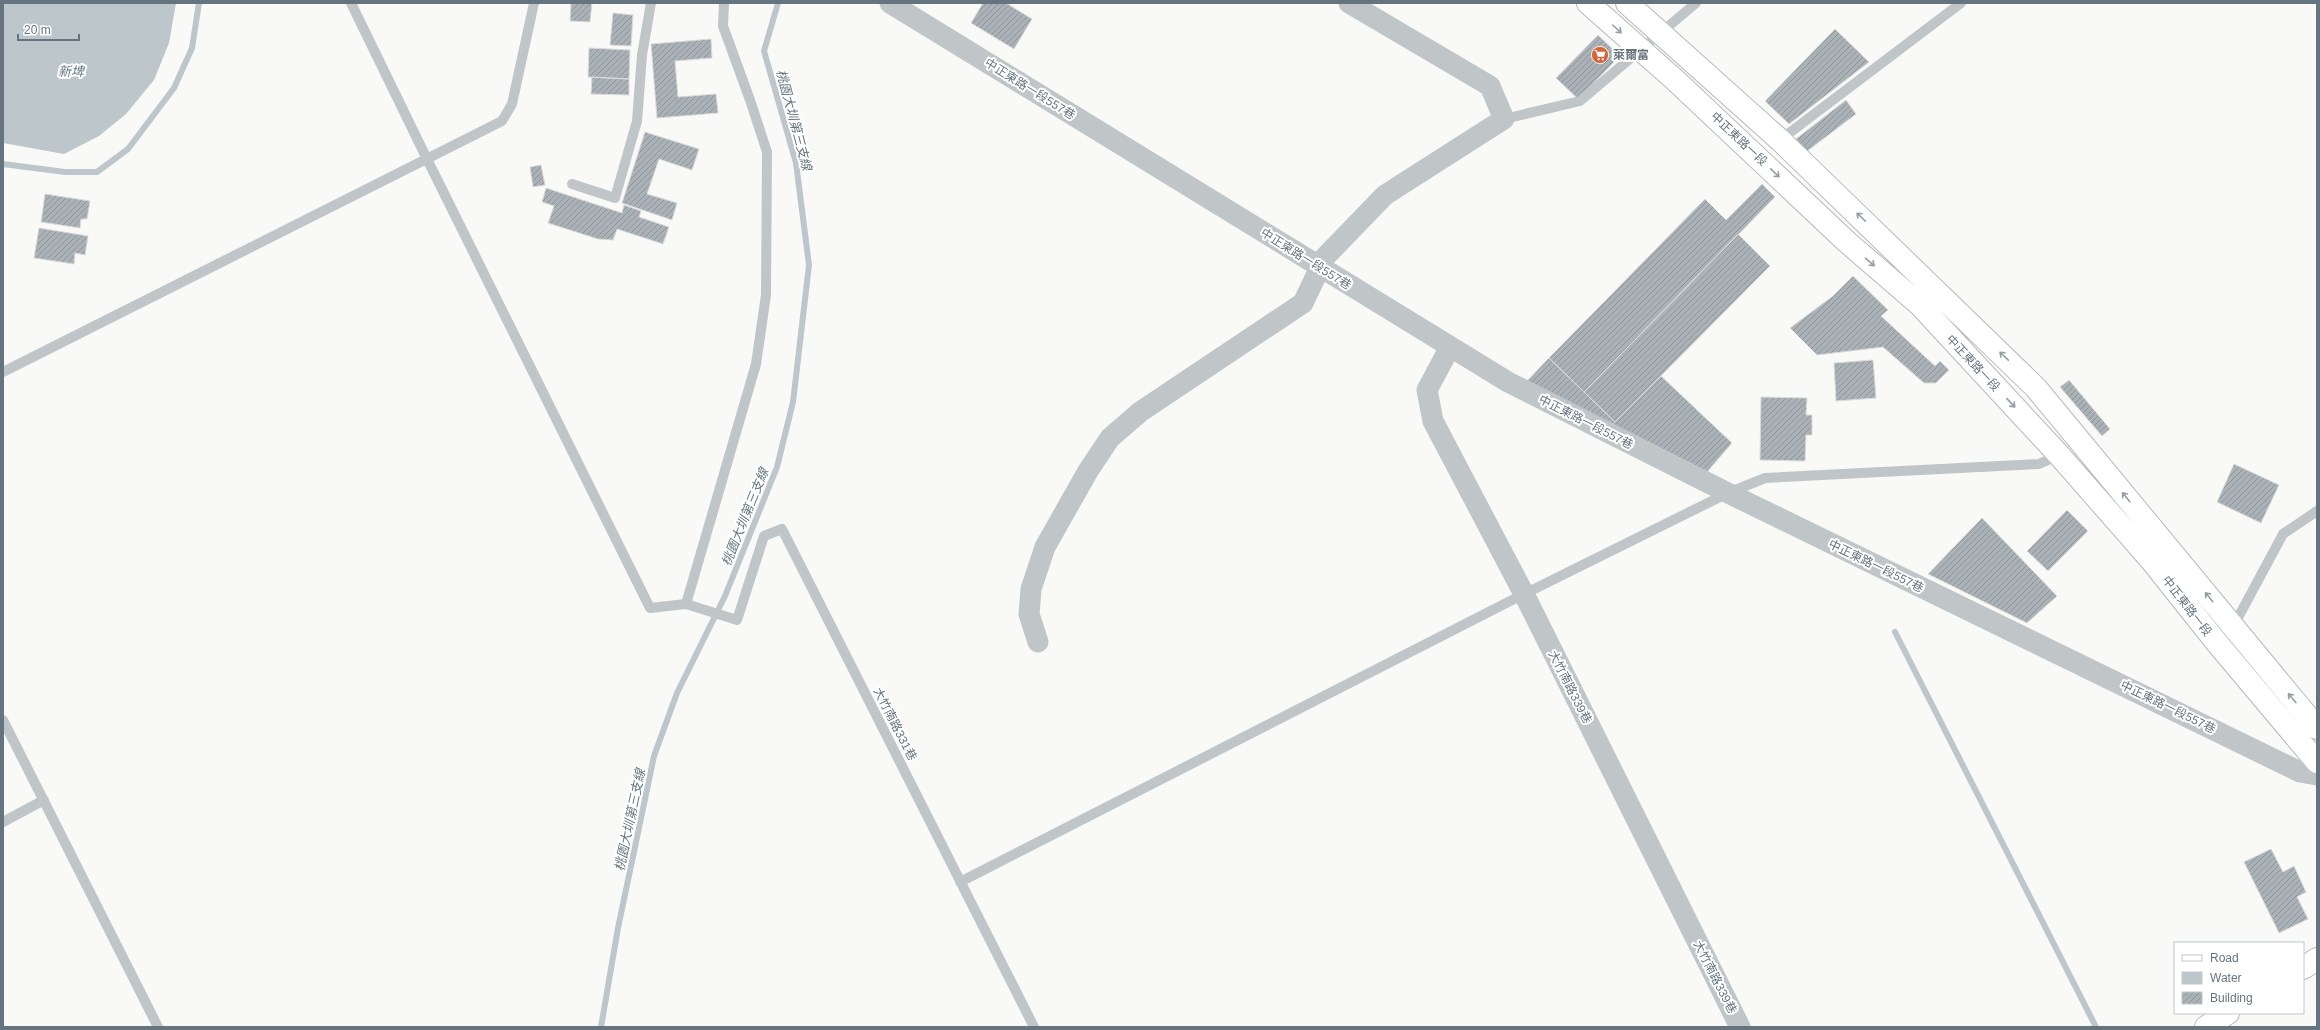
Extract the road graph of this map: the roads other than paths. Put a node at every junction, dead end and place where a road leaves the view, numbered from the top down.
1 (351, 3) edge
2 (534, 3) edge
3 (651, 3) edge
4 (724, 3) edge
5 (890, 3) edge
6 (1349, 3) edge
7 (1588, 3) edge
8 (1627, 3) edge
9 (1696, 3) edge
10 (1961, 3) edge
11 (1660, 33) junction
12 (1640, 50) junction
13 (1504, 119) junction
14 (1780, 140) junction
15 (427, 159) junction
16 (572, 184) dead end
17 (1321, 268) junction
18 (1450, 347) junction
19 (3, 372) edge
20 (2059, 455) junction
21 (1728, 493) junction
22 (2317, 511) edge
23 (1524, 594) junction
24 (686, 604) junction
25 (2233, 627) junction
26 (1038, 642) dead end
27 (2217, 643) junction
28 (3, 720) edge
29 (2317, 728) edge
30 (2317, 762) edge
31 (2317, 775) edge
32 (44, 800) junction
33 (3, 822) edge
34 (960, 882) junction
35 (2317, 959) edge
36 (2304, 967) edge
37 (2226, 1014) edge
38 (158, 1027) edge
39 (1034, 1027) edge
40 (1740, 1027) edge
41 (2206, 1027) edge

1 - 15 lane
2 - 15 lane
3 - 16 lane
4 - 24 lane
5 - 17 street, 中正東路一段557巷
6 - 13 street
7 -> 12 main road, 中正東路一段
8 - 11 main road, 中正東路一段
9 - 11 lane
10 - 14 lane
11 - 12 lane
11 - 14 main road, 中正東路一段
12 - 13 lane
12 -> 20 main road, 中正東路一段
13 - 17 street
25 -> 14 main road, 中正東路一段
15 - 19 lane
15 - 24 lane
17 - 18 street, 中正東路一段557巷
17 - 26 street
18 - 21 street, 中正東路一段557巷
18 - 23 street, 大竹南路339巷
20 - 21 lane
20 - 27 main road, 中正東路一段
21 - 23 lane
21 - 31 street, 中正東路一段557巷
22 - 25 lane
23 - 34 lane
23 - 40 street, 大竹南路339巷
24 - 34 lane, 大竹南路331巷
25 - 27 lane
29 -> 25 main road, 中正東路一段
27 - 30 main road, 中正東路一段
28 - 32 lane
32 - 33 lane
32 - 38 lane
34 - 39 lane, 大竹南路331巷
35 - 36 main road
37 - 41 main road

